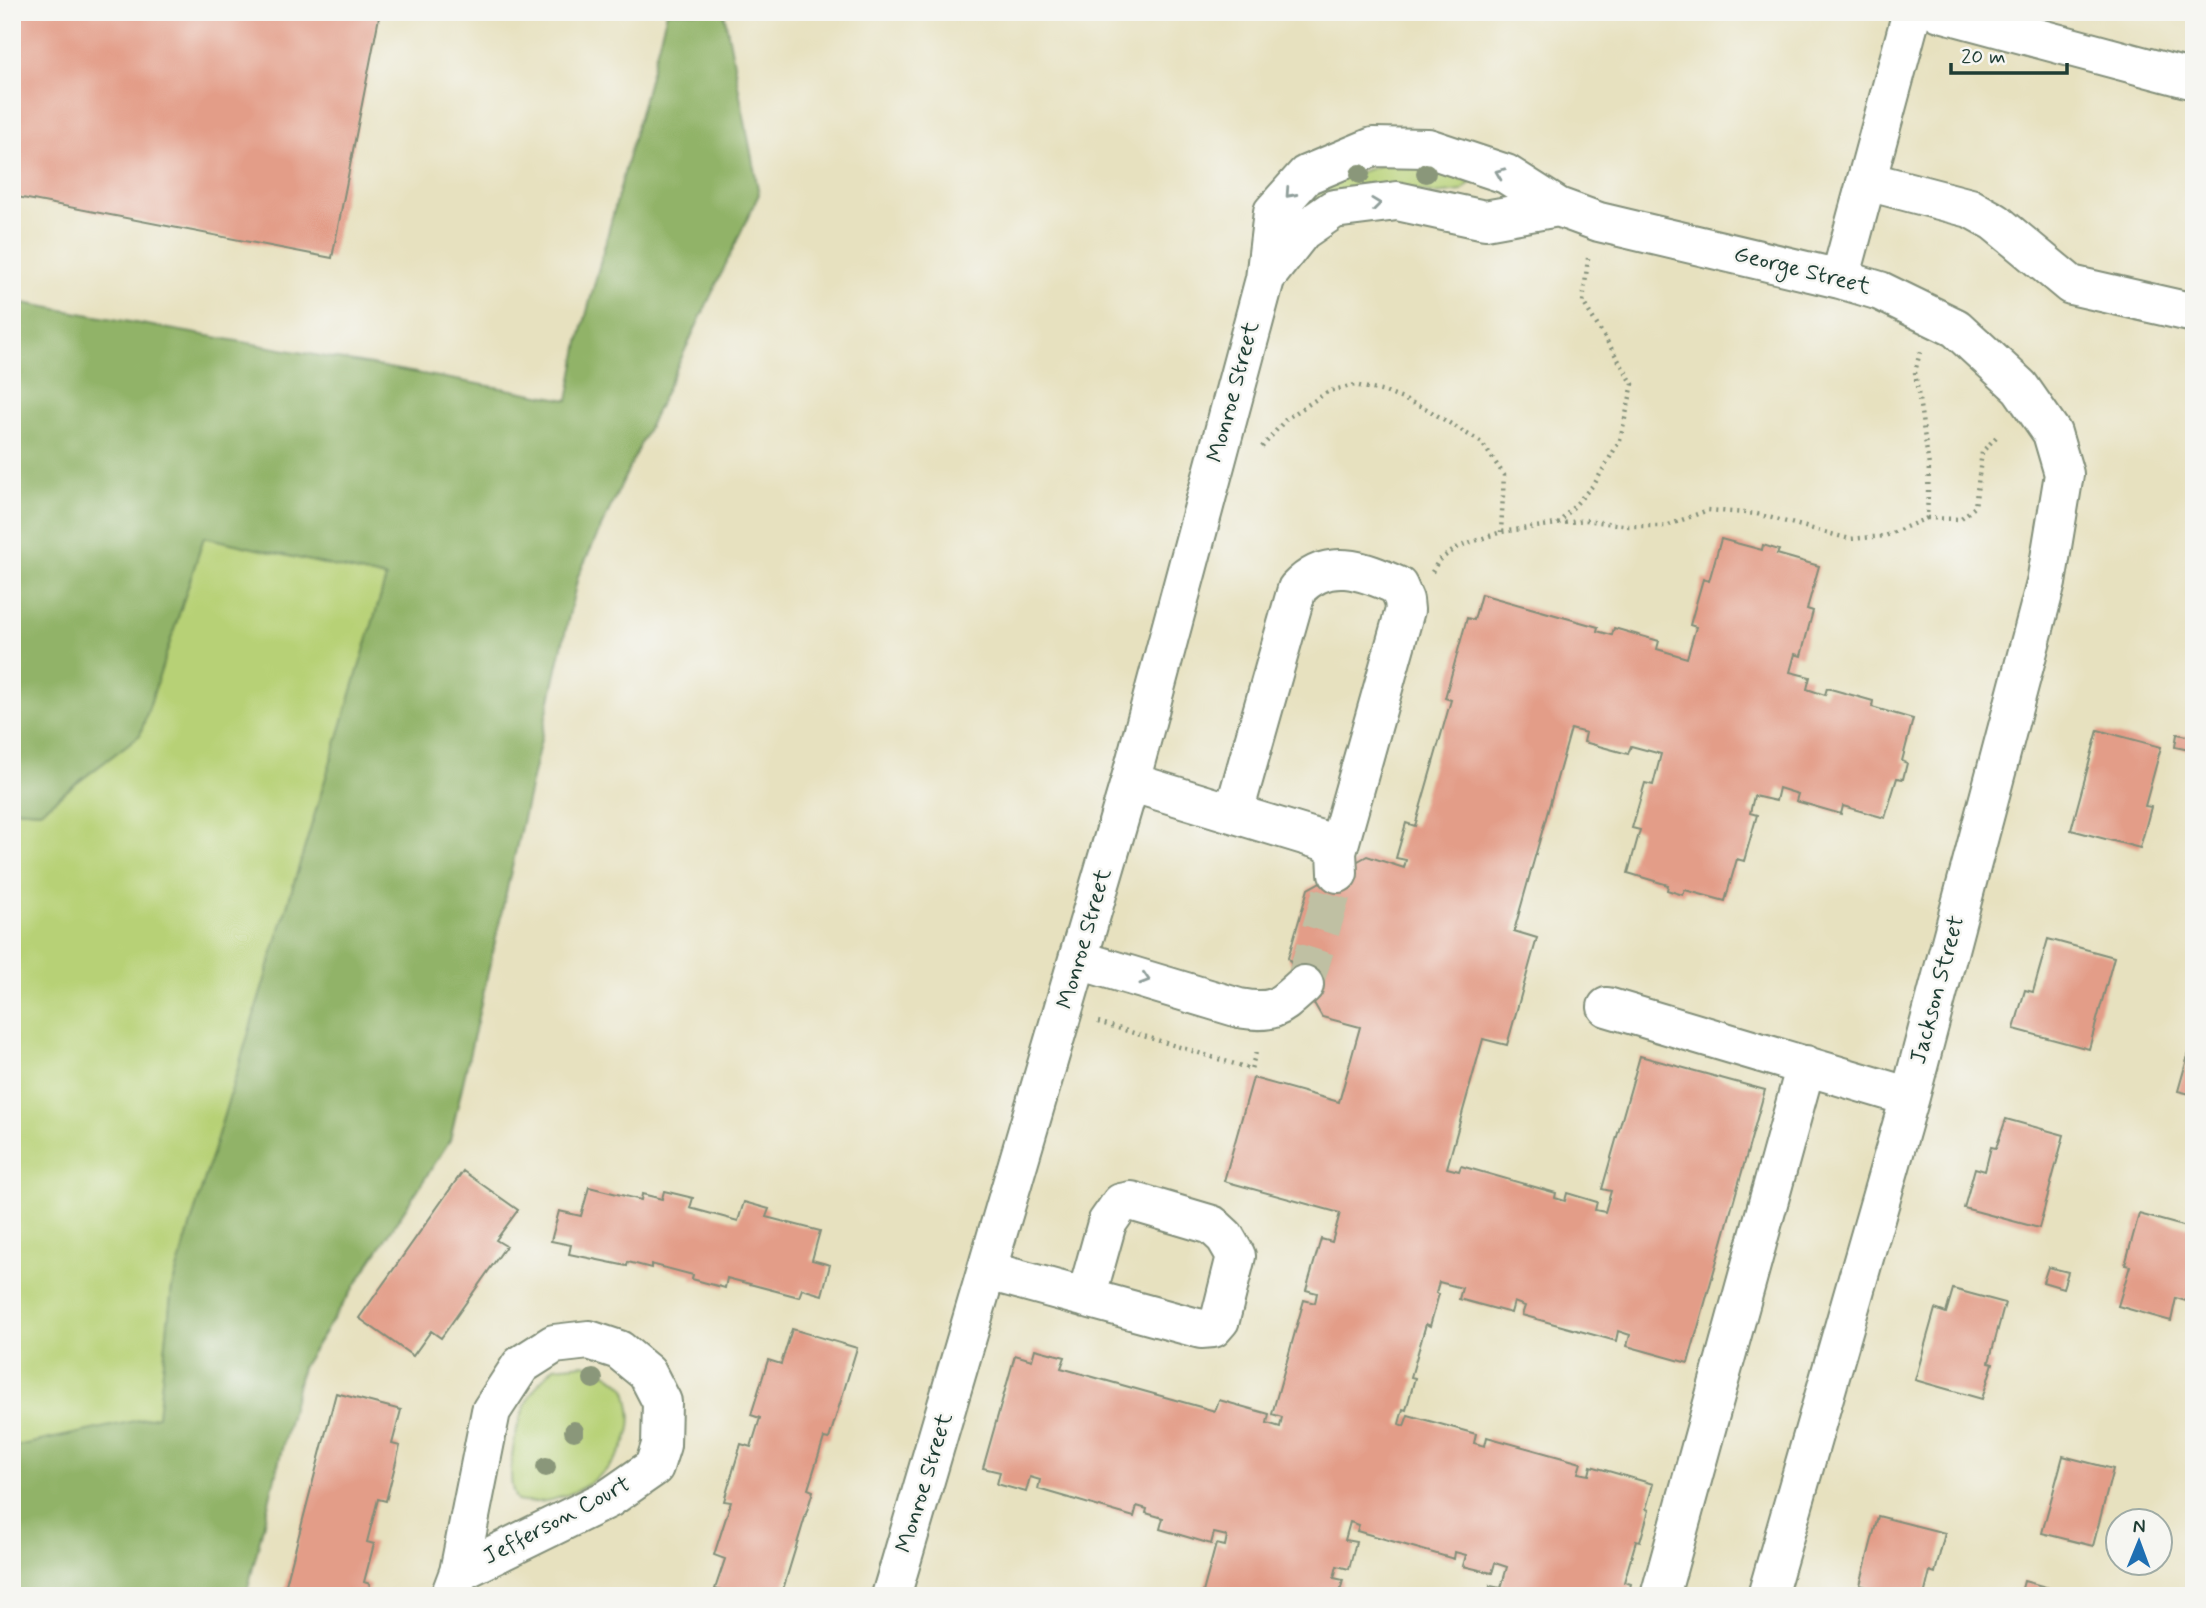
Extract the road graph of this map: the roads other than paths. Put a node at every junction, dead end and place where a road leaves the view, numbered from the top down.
1 (1912, 12) edge
2 (1940, 12) edge
3 (2194, 80) edge
4 (1867, 181) junction
5 (1558, 207) junction
6 (1265, 279) junction
7 (1840, 279) junction
8 (2194, 313) edge
9 (2020, 387) joint
10 (1130, 782) junction
11 (1234, 812) junction
12 (1079, 960) junction
13 (1304, 985) tunnel mouth
14 (1607, 1007) dead end
15 (1805, 1065) junction
16 (1910, 1097) junction
17 (988, 1270) junction
18 (1086, 1298) dead end
19 (454, 1584) edge
20 (891, 1596) edge
21 (1660, 1596) edge
22 (1767, 1596) edge

1 - 4 street
2 - 3 street
4 - 7 street
4 - 8 street
6 -> 5 street
5 -> 6 street, George Street
5 - 7 street, George Street
6 - 10 street, Monroe Street
7 - 9 street, George Street
9 - 16 street, Jackson Street
10 - 11 street
10 - 12 street, Monroe Street
11 - 11 street
12 -> 13 street
12 - 17 street, Monroe Street
14 - 15 street
15 - 16 street
15 - 21 street
16 - 22 street, Jackson Street
17 - 18 street
17 - 20 street, Monroe Street
19 - 19 street, Jefferson Court

